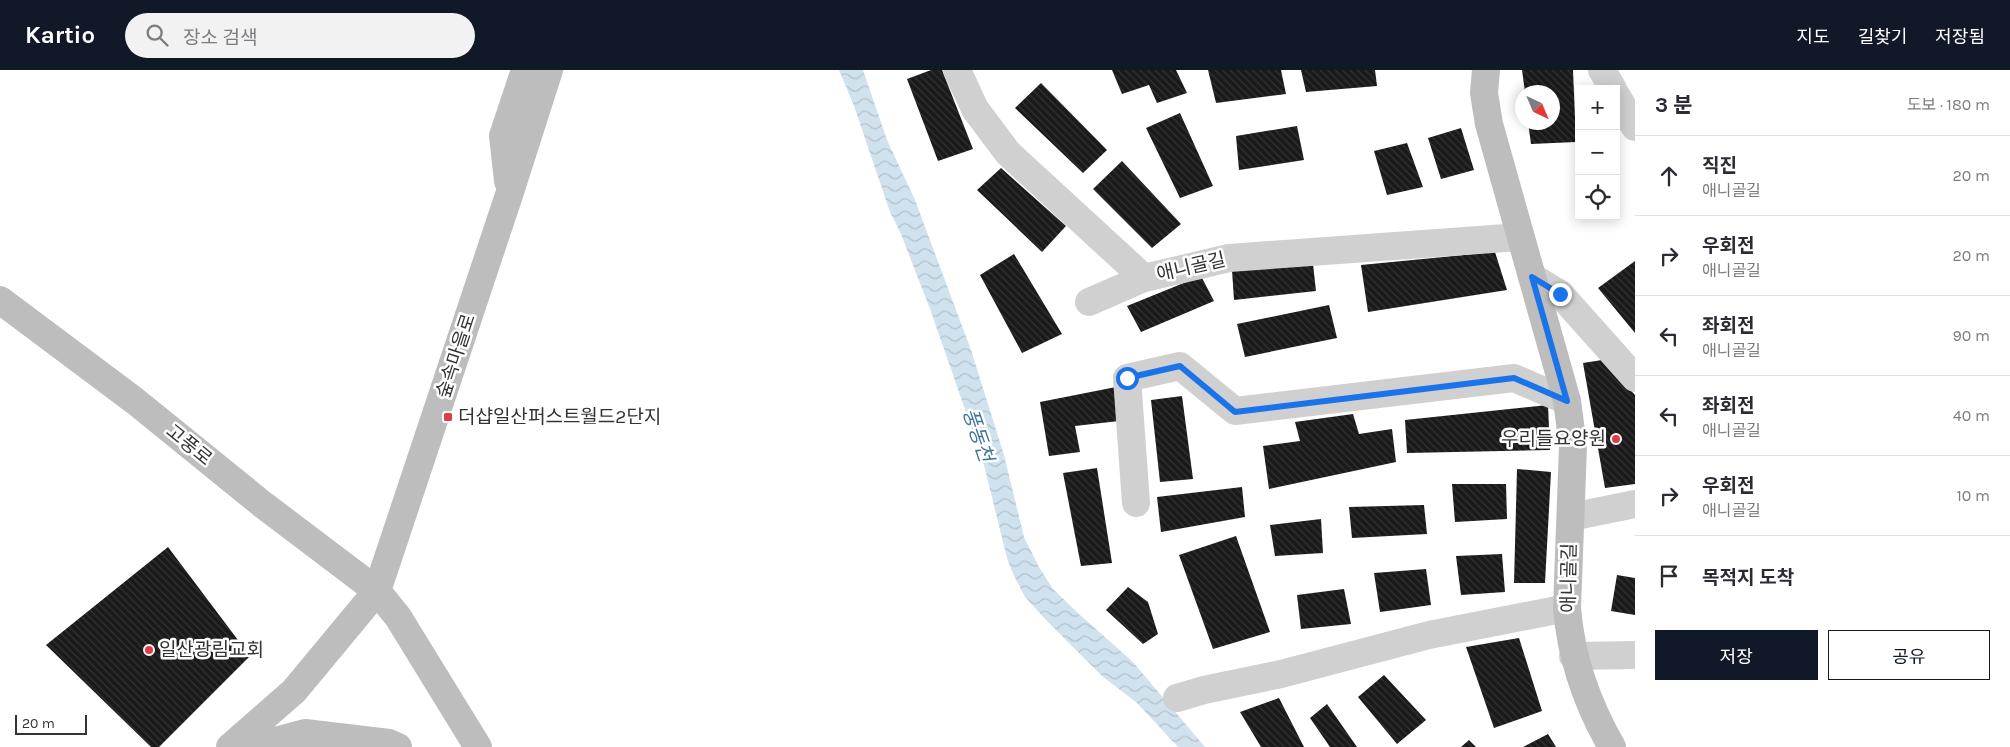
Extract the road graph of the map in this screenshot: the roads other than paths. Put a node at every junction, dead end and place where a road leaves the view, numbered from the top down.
1 (524, 70) edge
2 (549, 70) edge
3 (565, 70) edge
4 (957, 70) edge
5 (1486, 70) edge
6 (1602, 70) edge
7 (1611, 85) edge
8 (1620, 102) edge
9 (1635, 128) edge
10 (509, 195) junction
11 (1520, 237) junction
12 (1532, 277) junction
13 (1144, 278) junction
14 (0, 300) edge
15 (1089, 302) dead end
16 (1635, 378) edge
17 (1567, 401) junction
18 (1136, 503) dead end
19 (1635, 504) edge
20 (1570, 517) junction
21 (378, 591) junction
22 (1567, 608) junction
23 (1635, 655) edge
24 (1573, 656) junction
25 (1177, 698) dead end
26 (230, 747) edge
27 (253, 747) edge
28 (398, 747) edge
29 (478, 747) edge
30 (1612, 747) edge

1 - 10 main road
2 - 10 main road, 숲속마을로
3 - 10 main road
4 - 13 street, 애니골길
5 - 11 main road, 애니골길
6 - 7 street
8 - 9 street
10 - 21 main road, 숲속마을로
11 - 12 main road, 애니골길
11 - 13 street, 애니골길
12 - 16 street
12 - 17 main road, 애니골길
13 - 15 street
14 - 21 main road, 고풍로
17 - 18 street
17 - 20 main road, 애니골길
19 - 20 street
20 - 22 main road, 애니골길
21 - 26 main road, 숲속마을로
21 - 29 main road
22 - 24 main road, 애니골길
22 - 25 street
23 - 24 street
24 - 30 main road, 애니골길
27 - 28 main road

